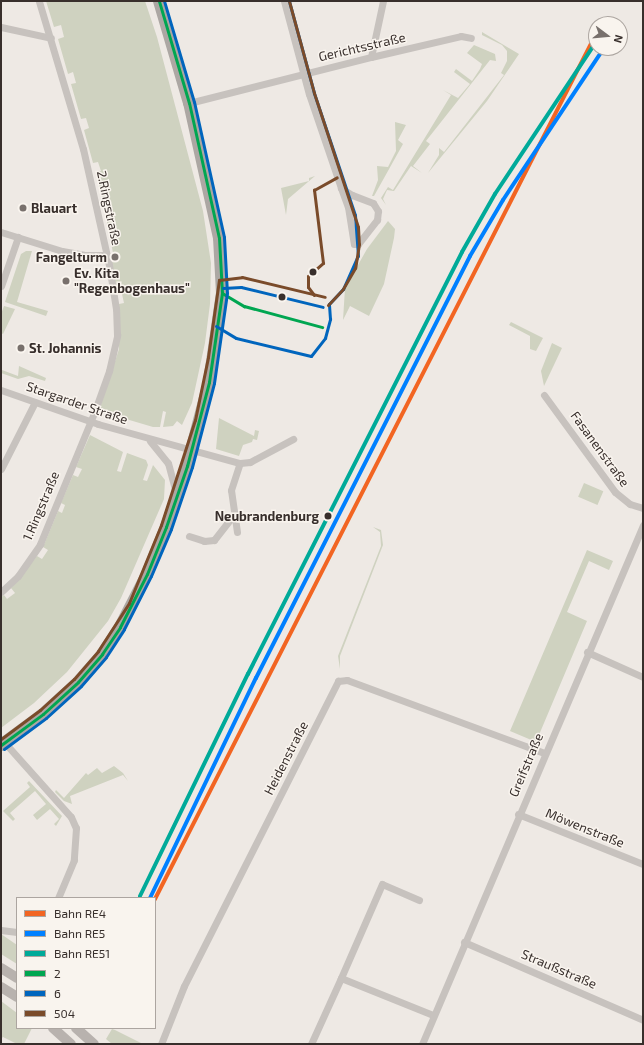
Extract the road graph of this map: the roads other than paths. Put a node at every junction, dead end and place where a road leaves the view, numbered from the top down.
1 (39, 1) edge
2 (159, 1) edge
3 (284, 1) edge
4 (384, 1) edge
5 (1, 27) edge
6 (51, 38) junction
7 (471, 38) dead end
8 (371, 57) junction
9 (303, 74) junction
10 (189, 103) junction
11 (341, 188) junction
12 (1, 232) edge
13 (18, 237) junction
14 (107, 255) junction
15 (1, 286) edge
16 (1, 390) edge
17 (544, 395) dead end
18 (34, 402) junction
19 (90, 421) junction
20 (146, 438) junction
21 (293, 439) dead end
22 (192, 449) junction
23 (240, 463) junction
24 (1, 469) edge
25 (176, 497) junction
26 (643, 508) edge
27 (234, 514) junction
28 (643, 525) edge
29 (237, 532) dead end
30 (189, 536) dead end
31 (1, 592) edge
32 (587, 652) junction
33 (643, 677) edge
34 (3, 744) edge
35 (544, 753) junction
36 (518, 814) junction
37 (643, 864) edge
38 (58, 897) edge
39 (419, 900) dead end
40 (1, 930) edge
41 (16, 932) edge
42 (464, 942) junction
43 (1, 968) edge
44 (16, 977) edge
45 (341, 978) junction
46 (1, 987) edge
47 (16, 996) edge
48 (433, 1015) junction
49 (643, 1020) edge
50 (54, 1029) edge
51 (77, 1029) edge
52 (71, 1044) edge
53 (94, 1044) edge
54 (162, 1044) edge
55 (311, 1044) edge
56 (422, 1044) edge

1 - 6 street, 2.Ringstraße
2 - 10 main road
3 - 9 street
4 - 8 street
5 - 6 street
6 - 14 street, 2.Ringstraße
7 - 8 street, Gerichtsstraße
8 - 9 street, Gerichtsstraße
9 - 10 street, Gerichtsstraße
9 - 11 street
10 - 22 main road
11 - 11 street
12 - 13 street
13 - 14 street
13 - 15 street
14 - 19 street, 2.Ringstraße
16 - 18 street, Stargarder Straße
17 - 26 street, Fasanenstraße
18 - 19 street, Stargarder Straße
18 - 24 street
19 - 20 street, Stargarder Straße
19 - 31 street, 1.Ringstraße
20 - 22 street, Stargarder Straße
20 - 25 street, Stargarder Straße
21 - 23 street
22 - 23 street, Stargarder Straße
22 - 25 main road
23 - 27 street
25 - 34 main road
27 - 29 street
27 - 30 street
28 - 32 street, Greifstraße
32 - 33 street
32 - 35 street, Greifstraße
34 - 38 street
35 - 36 street, Greifstraße
35 - 54 street, Heidenstraße
36 - 37 street, Möwenstraße
36 - 42 street, Greifstraße
39 - 45 street
40 - 41 street
42 - 48 street, Greifstraße
42 - 49 street, Straußstraße
43 - 44 main road
45 - 48 street
45 - 55 street
46 - 47 main road
48 - 56 street, Greifstraße
50 - 52 main road
51 - 53 main road

